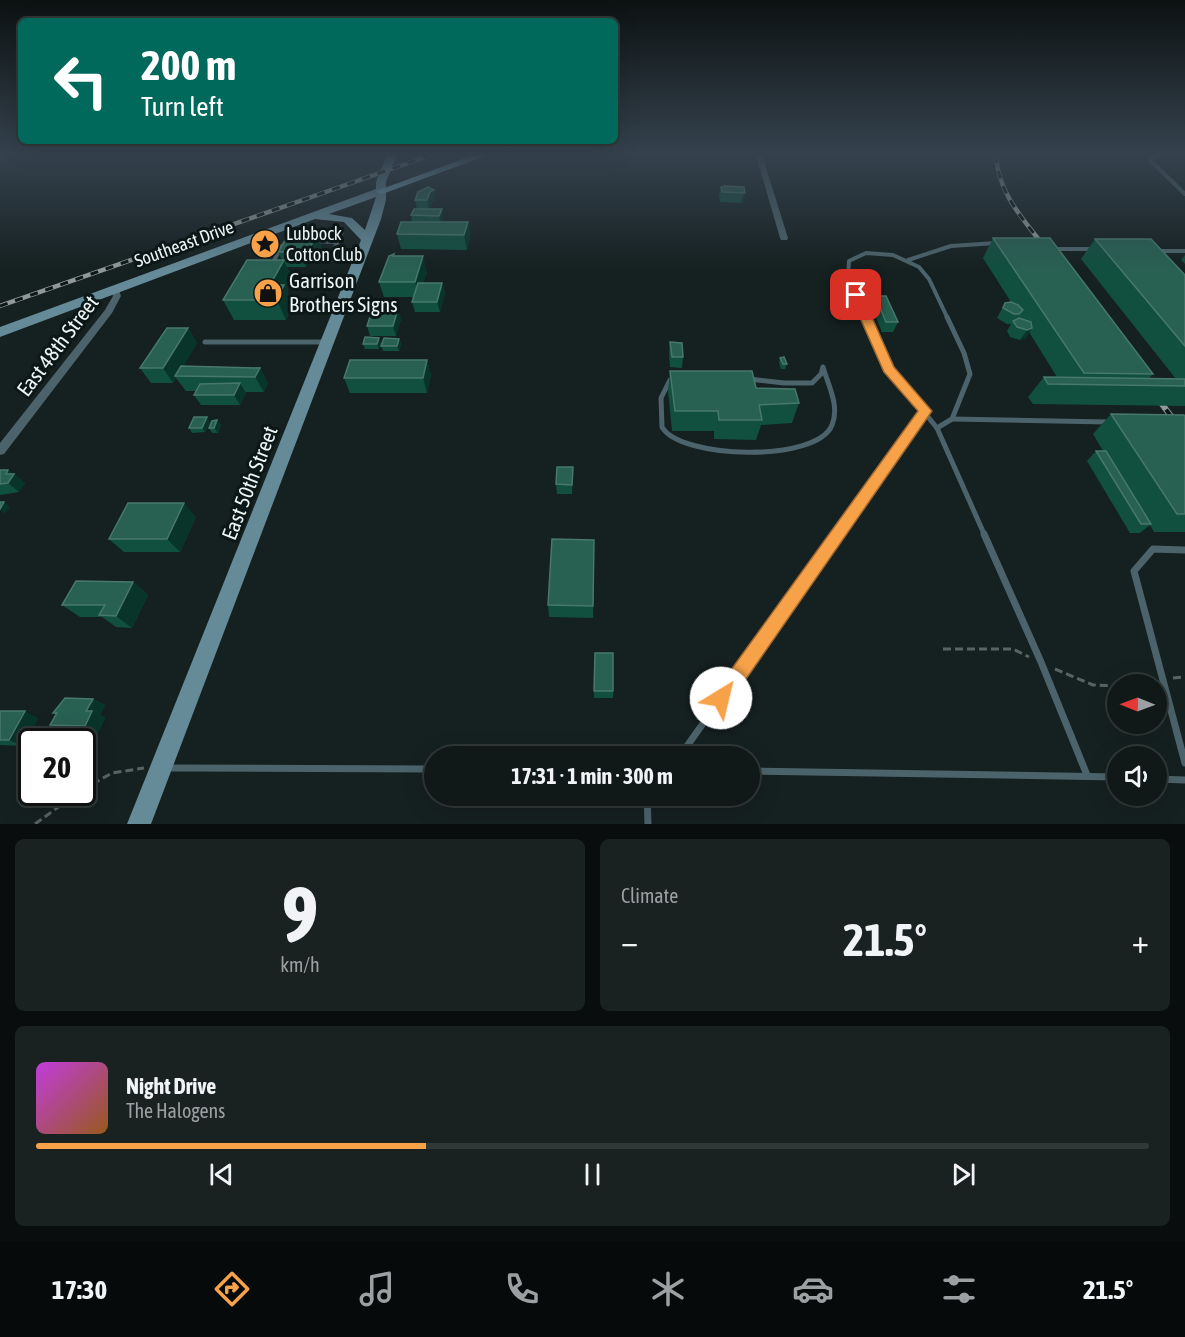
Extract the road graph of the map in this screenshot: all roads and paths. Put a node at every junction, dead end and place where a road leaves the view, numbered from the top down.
1 (374, 193) edge
2 (381, 193) edge
3 (771, 193) edge
4 (305, 219) junction
5 (290, 225) junction
6 (300, 237) junction
7 (784, 238) dead end
8 (368, 240) junction
9 (337, 242) junction
10 (1002, 243) edge
11 (1046, 248) edge
12 (1102, 249) edge
13 (1185, 251) edge
14 (360, 260) junction
15 (908, 260) junction
16 (1161, 260) edge
17 (271, 265) edge
18 (115, 289) junction
19 (0, 332) edge
20 (205, 342) dead end
21 (328, 342) junction
22 (823, 367) joint
23 (925, 411) junction
24 (951, 419) junction
25 (1116, 422) edge
26 (937, 428) junction
27 (0, 451) edge
28 (1185, 550) edge
29 (687, 746) edge
30 (1185, 763) edge
31 (162, 768) junction
32 (424, 769) edge
33 (760, 771) edge
34 (1087, 776) junction
35 (1107, 777) edge
36 (1167, 779) edge
37 (1185, 780) edge
38 (96, 781) edge
39 (60, 806) edge
40 (647, 806) edge
41 (35, 824) edge
42 (139, 824) edge
43 (648, 824) edge

1 - 4 main road, Southeast Drive
2 - 8 main road, East 50th Street
3 - 7 street
4 - 5 main road, Southeast Drive
4 - 8 main road
5 - 6 lane
5 - 18 main road, Southeast Drive
6 - 9 lane
6 - 9 lane
6 - 17 lane
8 - 14 main road, East 50th Street
9 - 14 lane
10 - 15 lane
11 - 12 lane
13 - 16 lane
14 - 21 main road, East 50th Street
15 - 23 lane
15 - 24 lane
18 - 19 main road, Southeast Drive
18 - 27 street, East 48th Street
20 - 21 lane
21 - 31 main road, East 50th Street
22 - 22 lane
23 - 26 lane
23 - 29 lane
24 - 25 lane
24 - 26 lane
26 - 34 lane
28 - 30 lane
31 - 32 lane
31 - 38 path
31 - 42 main road, East 50th Street
33 - 34 lane
34 - 35 lane
36 - 37 lane
39 - 41 path
40 - 43 lane

